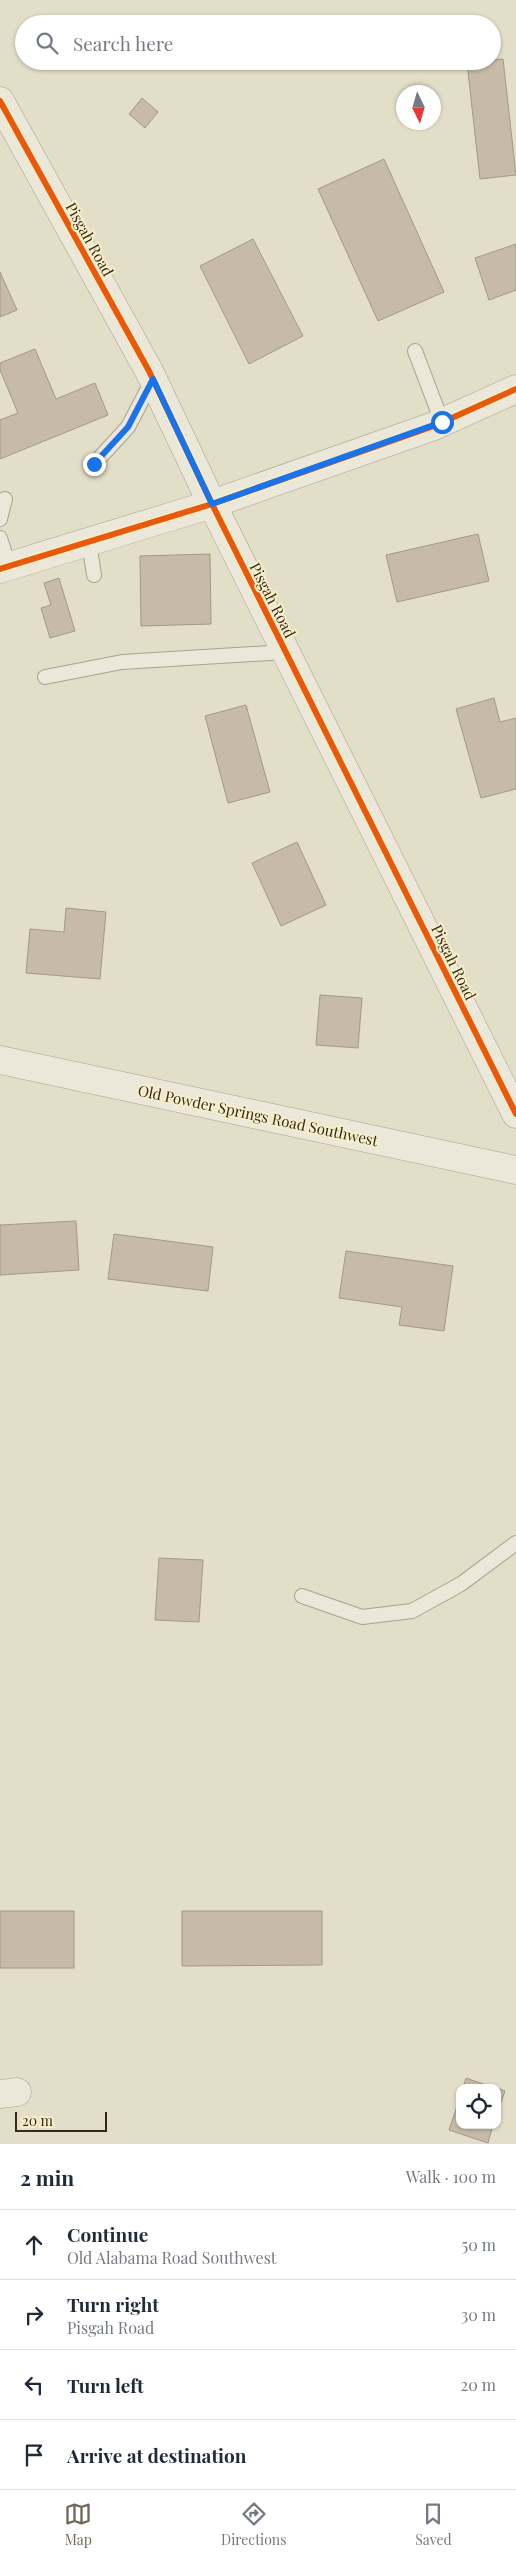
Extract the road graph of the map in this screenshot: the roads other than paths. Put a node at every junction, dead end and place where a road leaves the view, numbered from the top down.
1 (0, 101) edge
2 (415, 350) dead end
3 (153, 379) junction
4 (516, 389) edge
5 (442, 422) junction
6 (94, 464) dead end
7 (5, 499) dead end
8 (212, 504) junction
9 (0, 519) edge
10 (0, 538) edge
11 (89, 542) junction
12 (5, 568) edge
13 (94, 575) dead end
14 (286, 652) junction
15 (46, 677) dead end
16 (0, 1060) edge
17 (516, 1114) edge
18 (516, 1170) edge
19 (516, 1543) edge
20 (302, 1596) dead end

1 - 3 street, Pisgah Road
2 - 5 lane
3 - 6 lane
3 - 8 street, Pisgah Road
4 - 5 street
5 - 8 street
7 - 9 lane
8 - 11 street
8 - 14 street, Pisgah Road
10 - 12 lane
11 - 12 street
11 - 13 lane
14 - 15 lane
14 - 17 street, Pisgah Road
16 - 18 street, Old Powder Springs Road Southwest
19 - 20 lane

